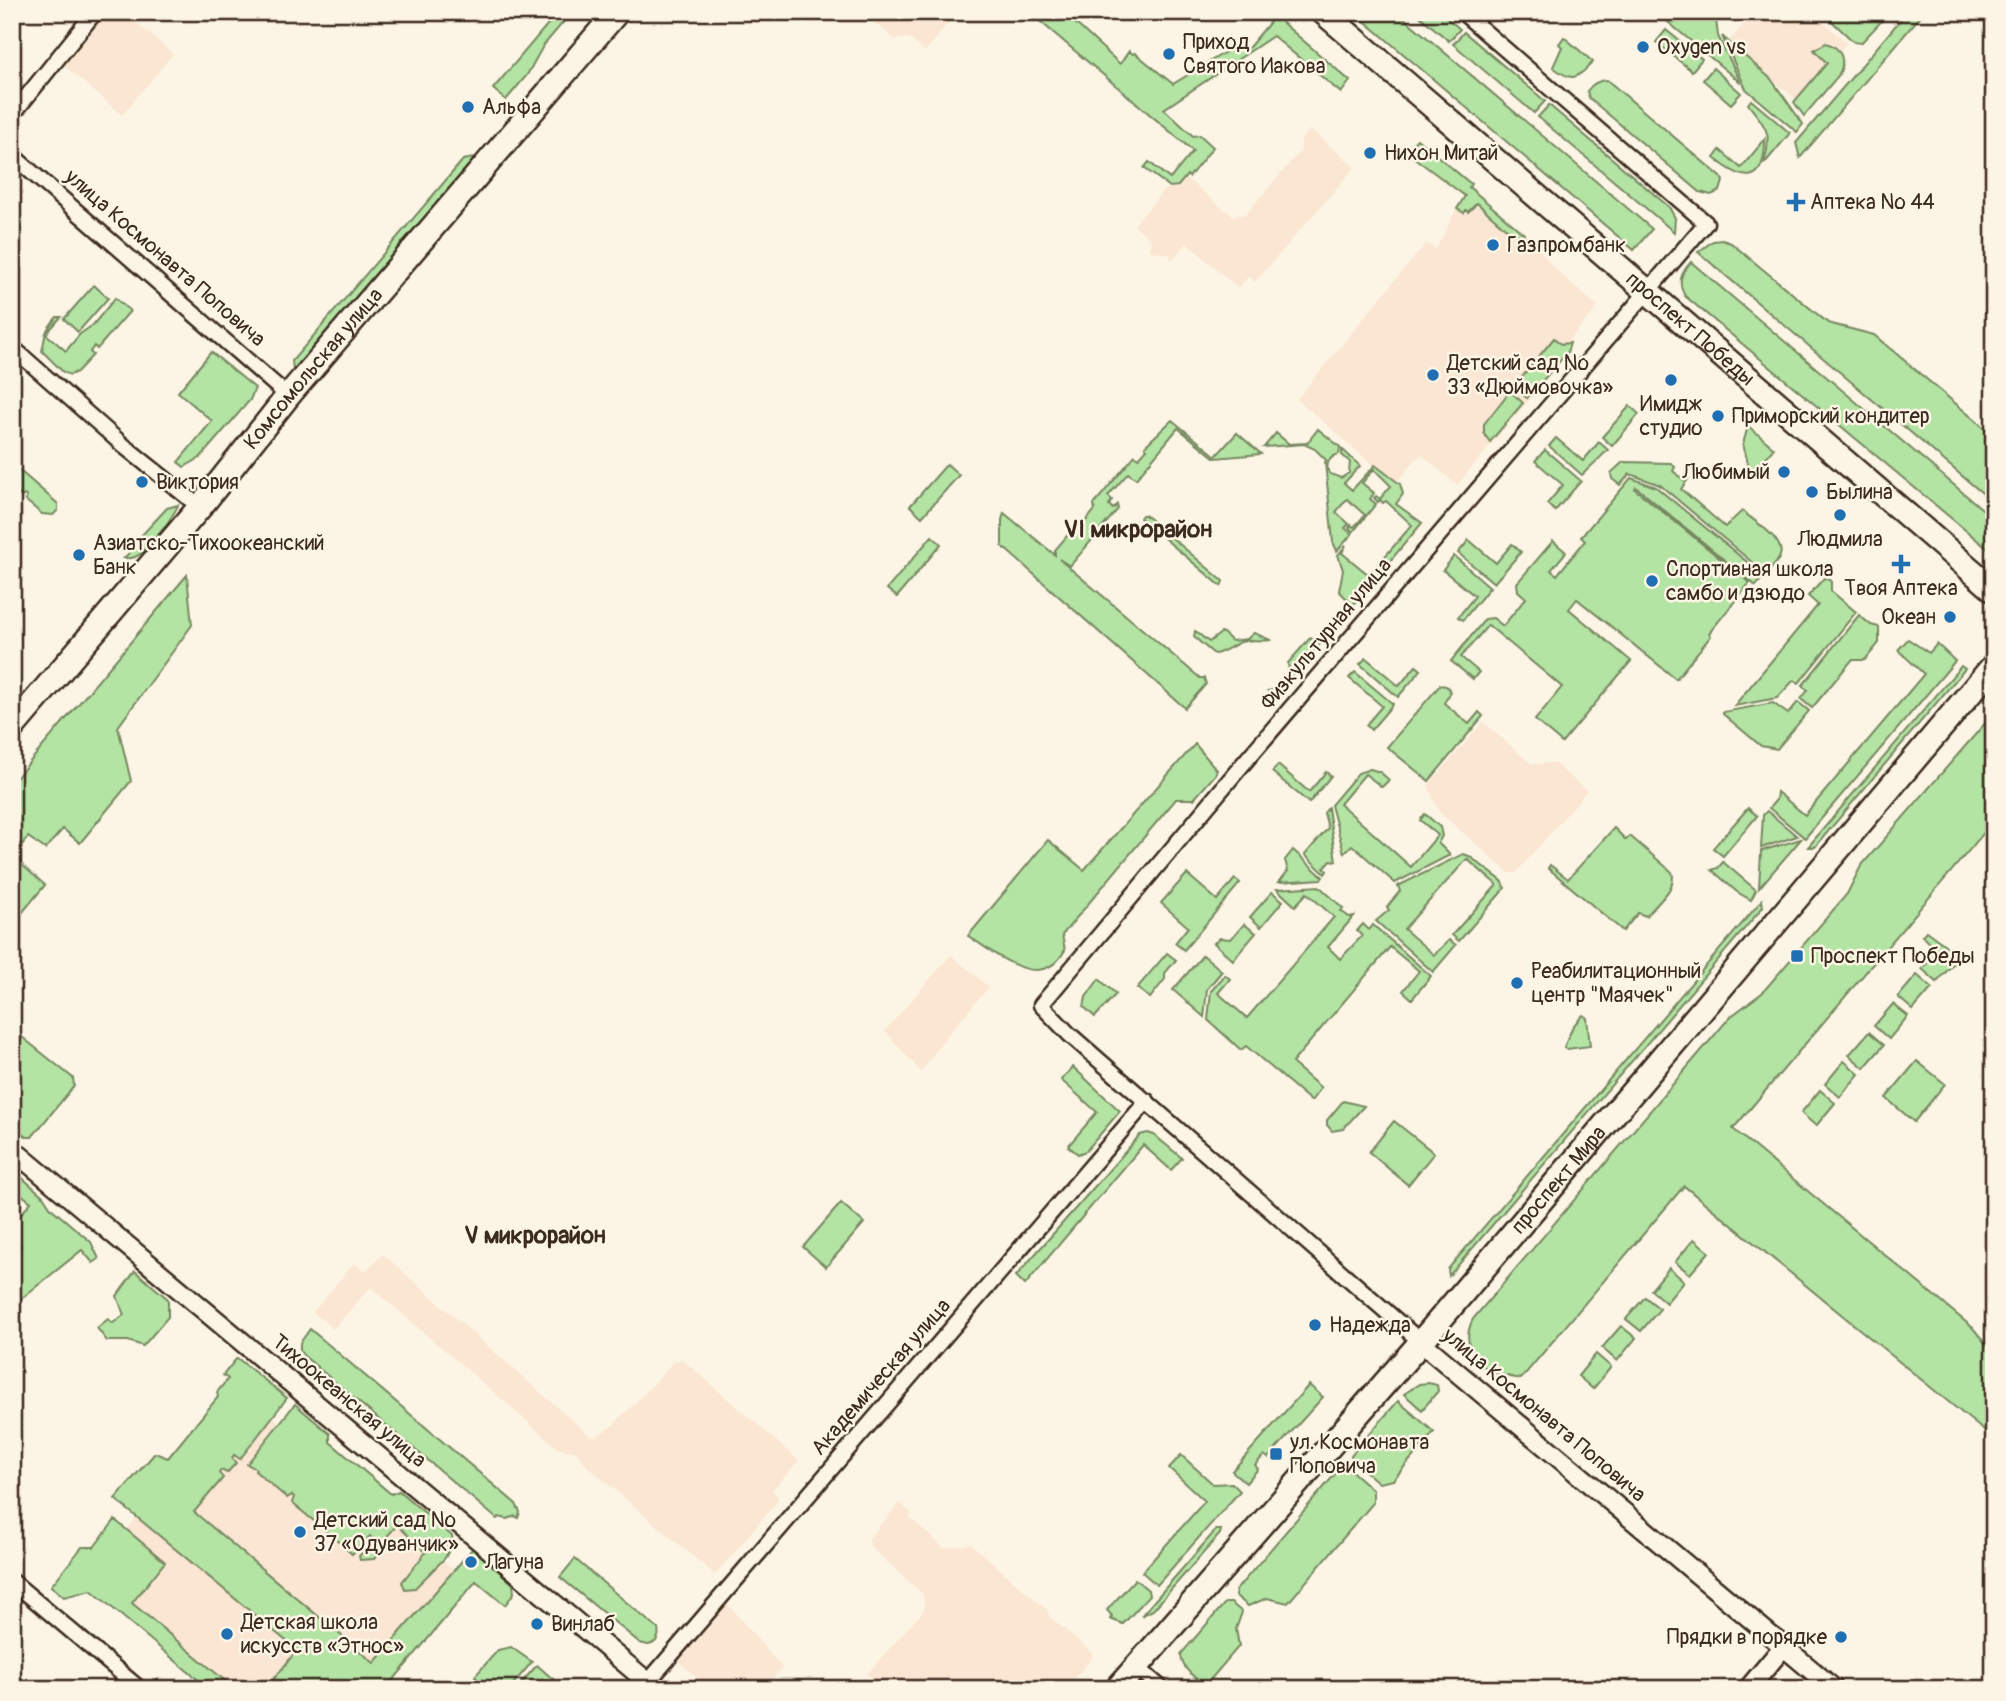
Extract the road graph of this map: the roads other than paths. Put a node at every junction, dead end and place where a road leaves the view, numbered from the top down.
1 (95, 12) edge
2 (617, 12) edge
3 (1323, 12) edge
4 (1462, 12) edge
5 (12, 115) edge
6 (12, 155) edge
7 (1646, 292) junction
8 (12, 347) edge
9 (288, 396) junction
10 (200, 507) junction
11 (1994, 590) edge
12 (1994, 664) edge
13 (12, 728) edge
14 (1041, 1005) joint
15 (1147, 1101) junction
16 (12, 1149) edge
17 (1422, 1342) junction
18 (12, 1581) edge
19 (1784, 1646) junction
20 (1137, 1667) junction
21 (652, 1685) edge
22 (140, 1689) edge
23 (1117, 1689) edge
24 (1161, 1689) edge
25 (1748, 1689) edge
26 (1834, 1689) edge

1 - 5 street
2 - 9 main road, Комсомольская улица
3 - 7 main road, проспект Победы
4 - 7 street, Физкультурная улица
6 - 9 street, улица Космонавта Поповича
7 - 11 main road, проспект Победы
7 - 14 street, Физкультурная улица
8 - 10 street
9 - 10 main road, Комсомольская улица
10 - 13 main road, Комсомольская улица
12 - 17 main road, проспект Мира
14 - 15 street, улица Космонавта Поповича
15 - 17 street, улица Космонавта Поповича
15 - 21 street, Академическая улица
16 - 21 street, Тихоокеанская улица
17 - 19 street, улица Космонавта Поповича
17 - 20 main road, проспект Мира
18 - 22 street
19 - 25 street
19 - 26 street, улица Космонавта Поповича
20 - 23 main road, проспект Мира
20 - 24 street

